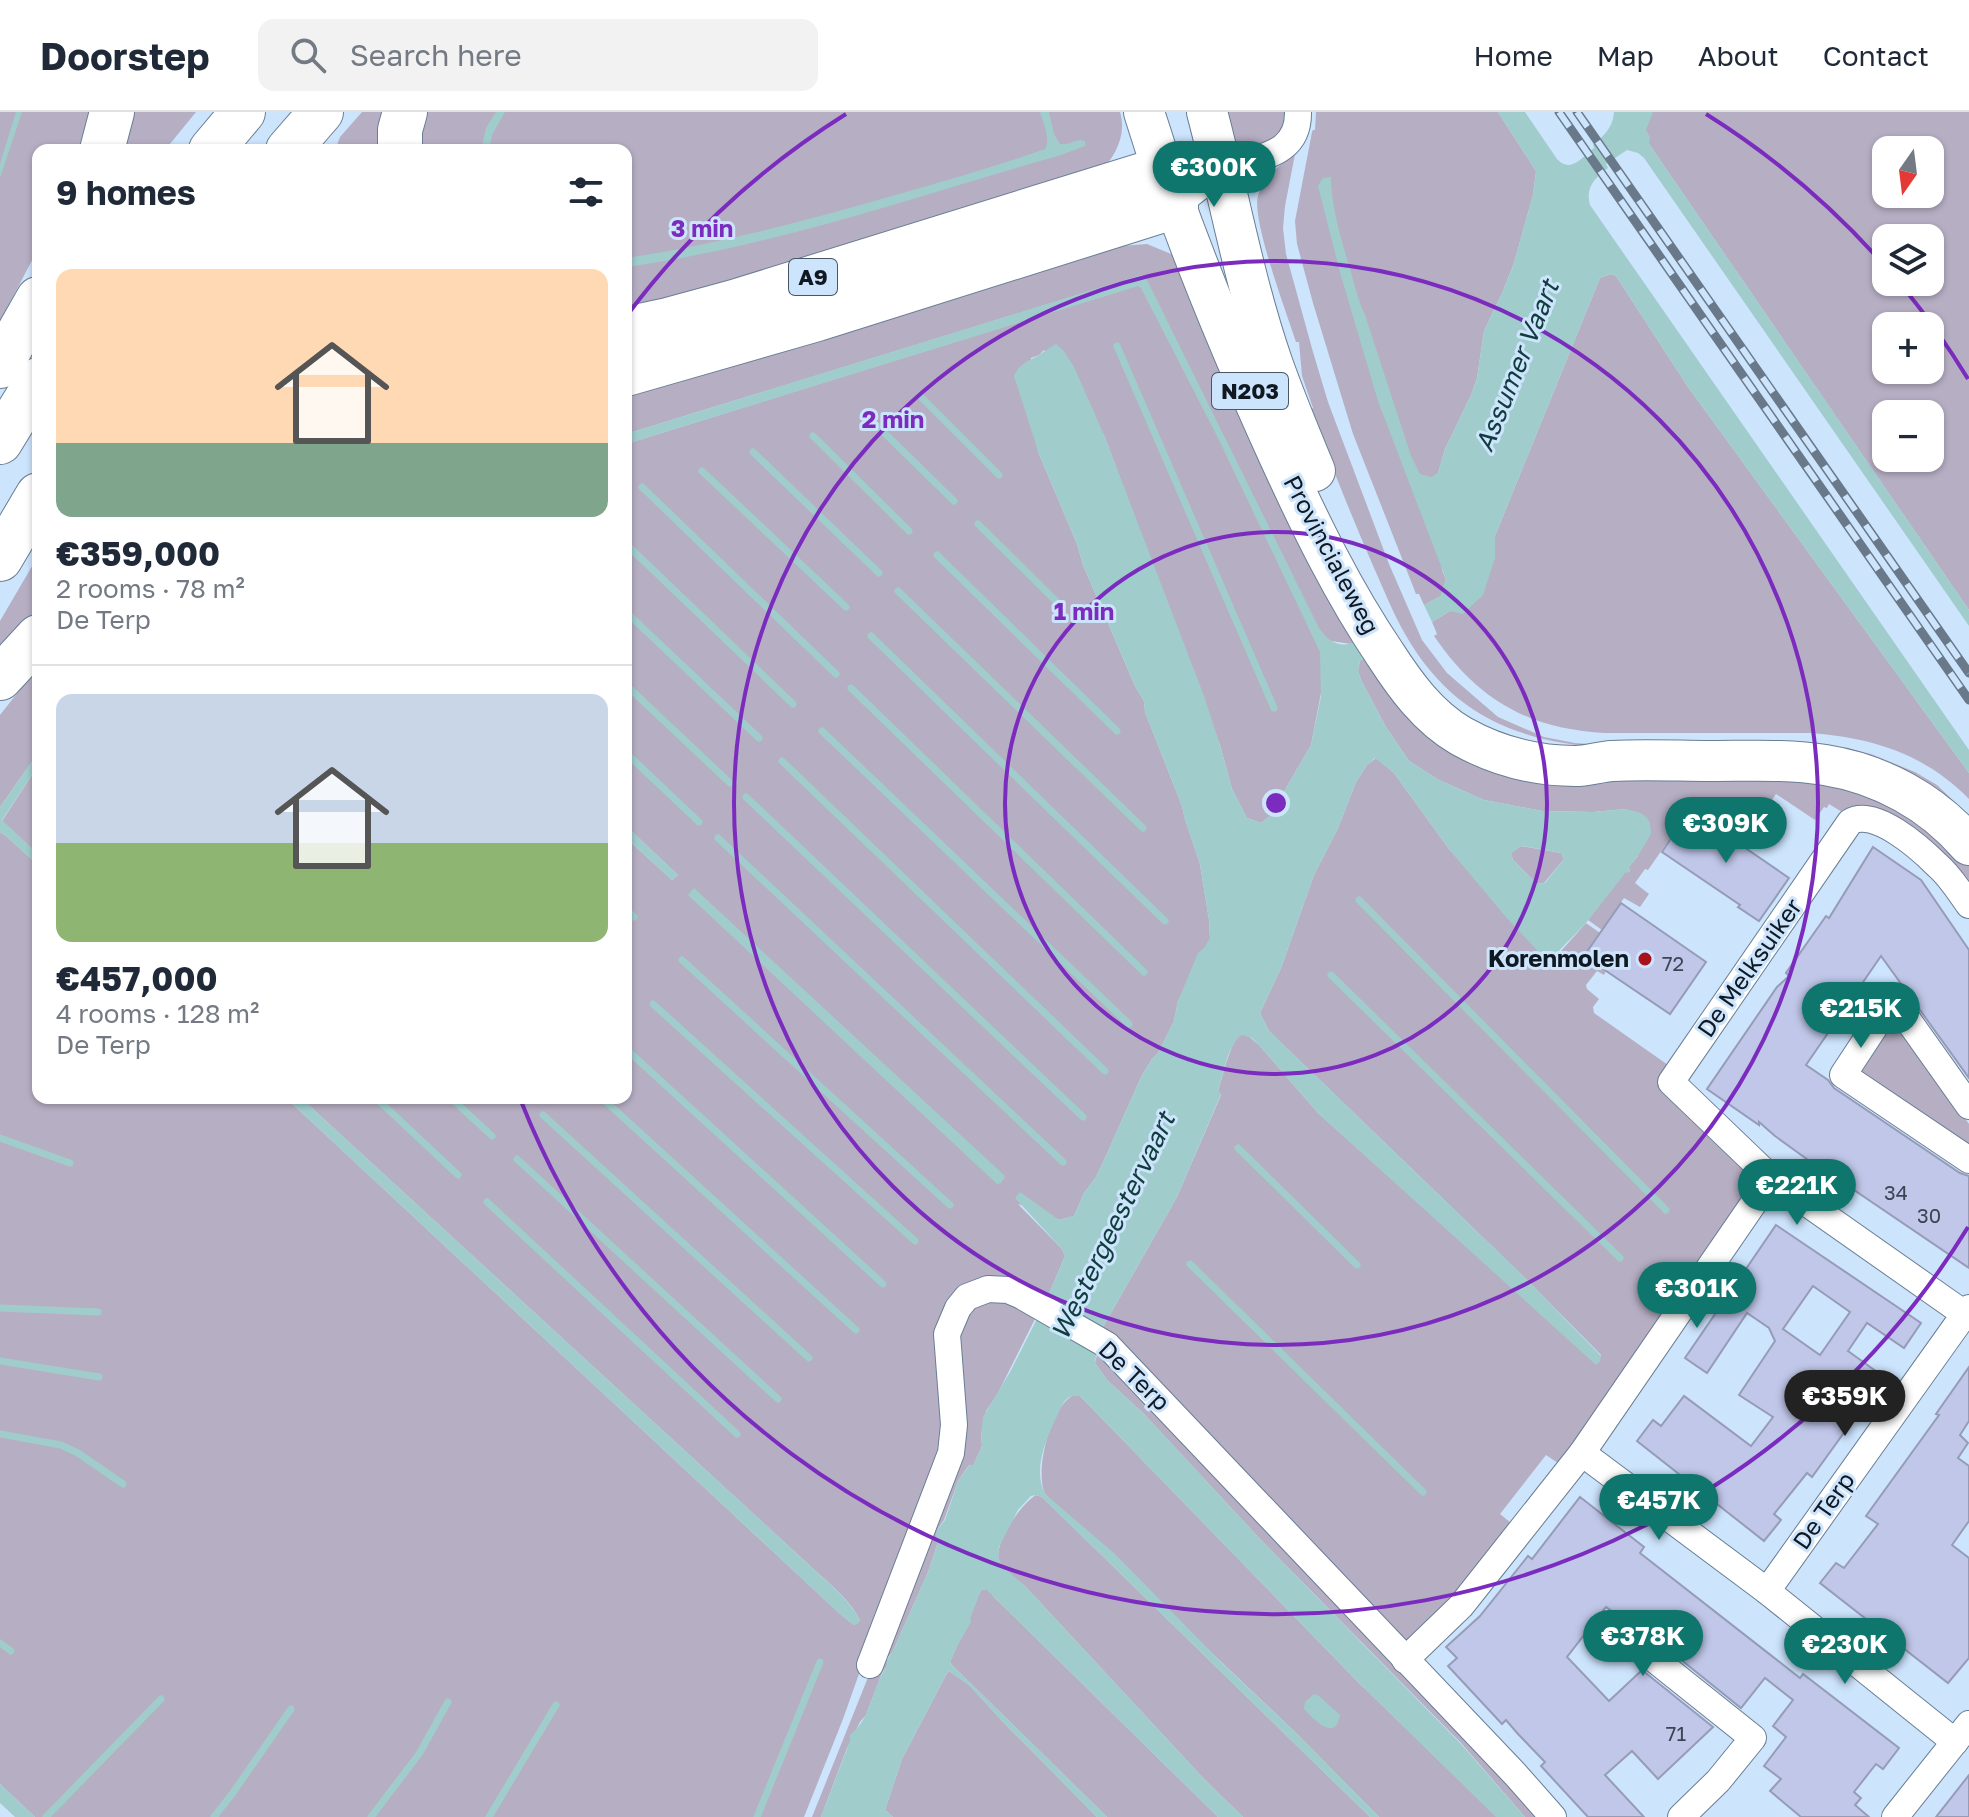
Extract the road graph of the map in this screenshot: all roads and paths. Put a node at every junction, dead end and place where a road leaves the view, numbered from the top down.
1 (112, 112) edge
2 (243, 112) edge
3 (321, 112) edge
4 (405, 112) edge
5 (1144, 112) edge
6 (1207, 112) edge
7 (1298, 112) edge
8 (104, 144) edge
9 (216, 144) edge
10 (293, 144) edge
11 (400, 144) edge
12 (1223, 171) junction
13 (1169, 187) junction
14 (32, 310) edge
15 (632, 328) edge
16 (0, 366) edge
17 (632, 372) edge
18 (32, 390) edge
19 (0, 442) edge
20 (32, 505) edge
21 (0, 559) edge
22 (1370, 611) junction
23 (32, 643) edge
24 (0, 678) edge
25 (1969, 845) edge
26 (1969, 905) edge
27 (1969, 1106) edge
28 (1969, 1160) edge
29 (1771, 1178) junction
30 (1967, 1313) edge
31 (1582, 1453) junction
32 (1767, 1591) junction
33 (1639, 1647) dead end
34 (1405, 1660) junction
35 (870, 1665) dead end
36 (1962, 1733) edge
37 (1553, 1817) edge
38 (1681, 1817) edge
39 (1895, 1817) edge

1 - 8 highway
2 - 9 highway
3 - 10 highway
4 - 11 highway
5 - 13 main road, Provincialeweg
6 - 12 main road, Provincialeweg
7 - 12 street
12 - 13 street
12 - 13 street
12 - 22 main road, Provincialeweg / N203
13 - 15 highway, A9
13 - 17 highway, A9
13 - 22 main road, Provincialeweg / N203
14 - 16 highway
18 - 19 highway
20 - 21 highway
22 - 25 main road, Provincialeweg / N203
23 - 24 highway
26 - 29 street, De Melksuiker
27 - 28 street
29 - 30 street
29 - 31 street
30 - 32 street, De Terp
31 - 32 street
31 - 34 street
32 - 36 street
33 - 38 street
34 - 35 street, De Terp
34 - 37 street, De Terp
36 - 39 street

